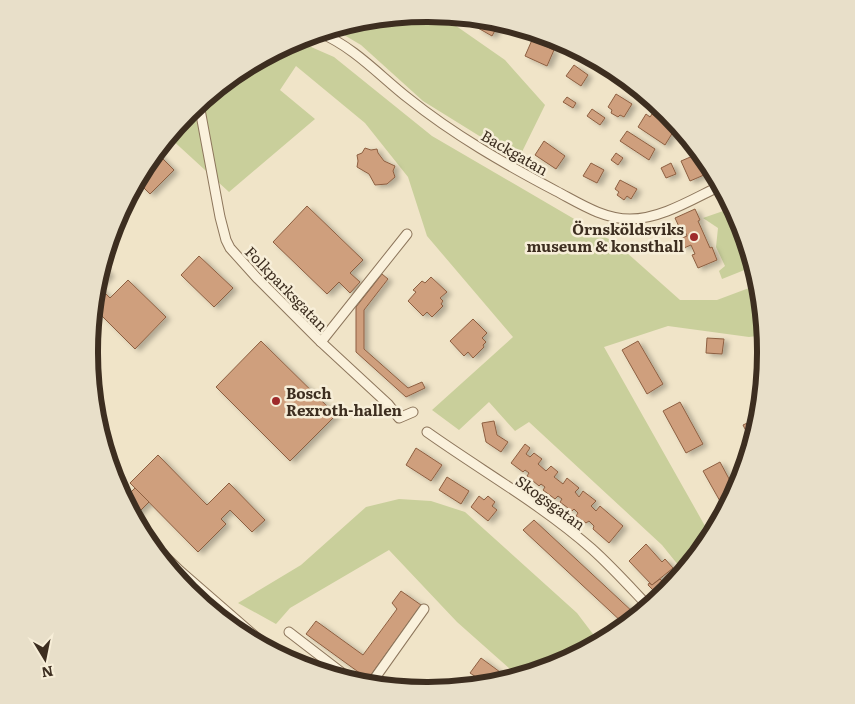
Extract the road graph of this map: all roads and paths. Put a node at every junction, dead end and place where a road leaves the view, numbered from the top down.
1 (329, 38) edge
2 (201, 113) edge
3 (714, 189) edge
4 (407, 234) dead end
5 (321, 342) junction
6 (413, 412) dead end
7 (427, 432) dead end
8 (644, 601) edge
9 (424, 609) dead end
10 (290, 632) dead end
11 (337, 668) edge
12 (375, 677) edge

1 - 3 street, Backgatan
2 - 5 street, Folkparksgatan
4 - 5 street
5 - 6 street, Folkparksgatan
7 - 8 street, Skogsgatan
9 - 12 street
10 - 11 street

